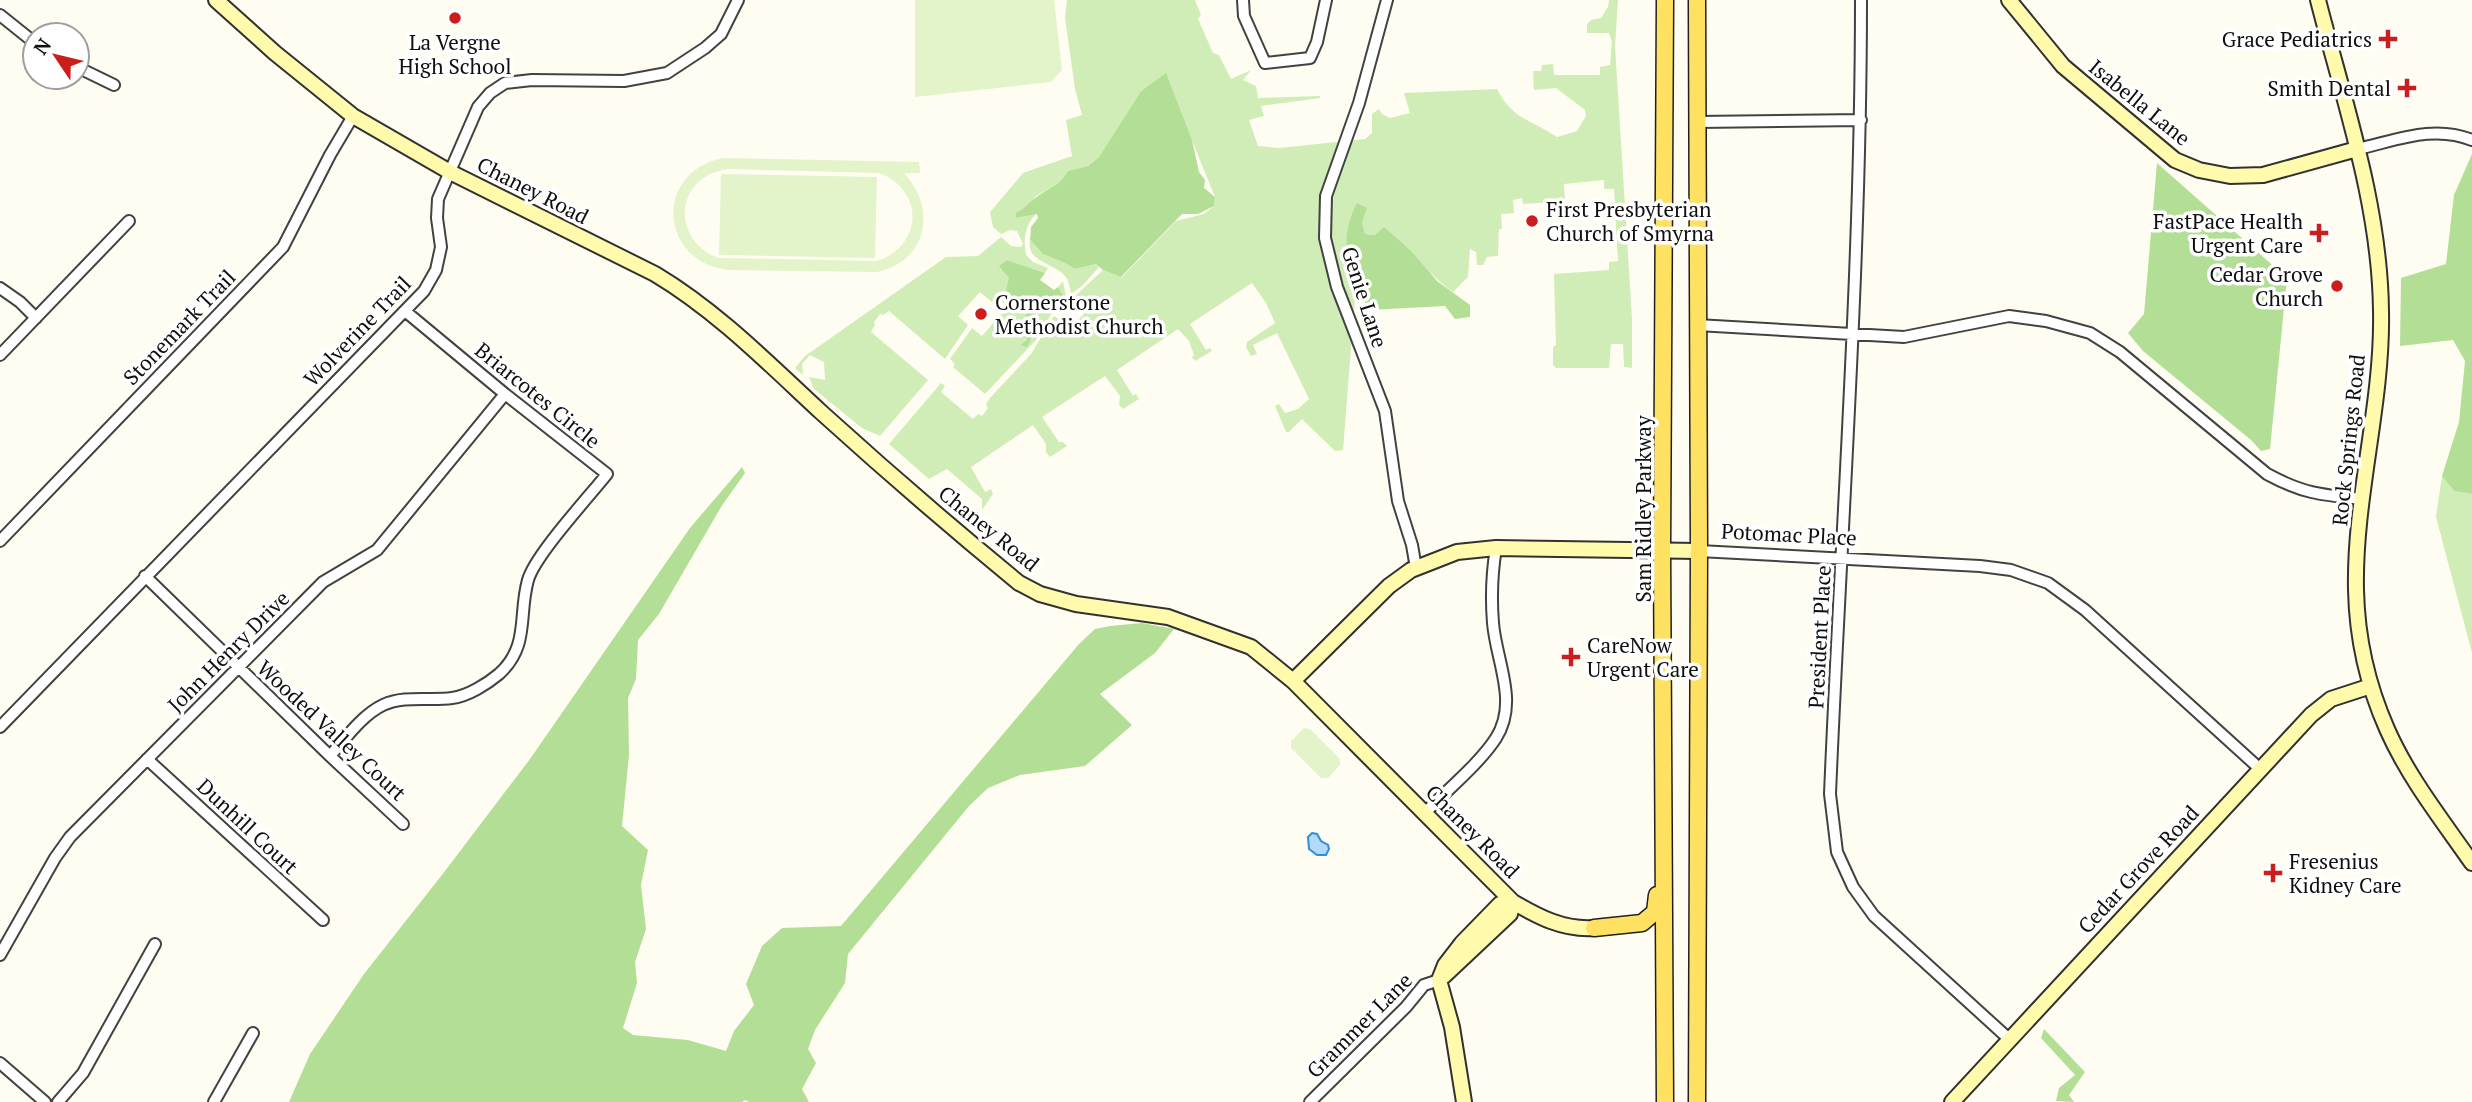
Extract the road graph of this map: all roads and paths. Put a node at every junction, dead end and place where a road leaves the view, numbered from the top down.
1 (216, 0) edge
2 (738, 0) edge
3 (1243, 0) edge
4 (1326, 0) edge
5 (1387, 0) edge
6 (1665, 0) edge
7 (1697, 0) edge
8 (1861, 0) edge
9 (2009, 0) edge
10 (2318, 0) edge
11 (0, 15) edge
12 (21, 32) edge
13 (91, 74) edge
14 (114, 85) dead end
15 (352, 116) junction
16 (1861, 120) junction
17 (1697, 122) junction
18 (2472, 140) edge
19 (2357, 149) junction
20 (450, 172) junction
21 (129, 221) dead end
22 (0, 288) edge
23 (405, 311) junction
24 (36, 318) junction
25 (1697, 325) junction
26 (1854, 334) junction
27 (0, 355) edge
28 (505, 394) junction
29 (2363, 499) junction
30 (0, 541) edge
31 (1496, 548) junction
32 (1662, 550) junction
33 (1699, 551) junction
34 (1842, 557) junction
35 (1416, 568) junction
36 (145, 576) junction
37 (238, 668) junction
38 (1293, 681) junction
39 (2371, 686) junction
40 (0, 727) edge
41 (330, 756) junction
42 (147, 759) junction
43 (1664, 763) junction
44 (2259, 768) junction
45 (1426, 812) junction
46 (403, 824) dead end
47 (2472, 863) edge
48 (1513, 902) junction
49 (323, 920) dead end
50 (1594, 928) joint
51 (1483, 931) junction
52 (1462, 943) junction
53 (155, 944) dead end
54 (0, 954) edge
55 (1439, 980) junction
56 (1424, 985) junction
57 (253, 1033) dead end
58 (2009, 1039) junction
59 (0, 1063) edge
60 (45, 1102) edge
61 (58, 1102) edge
62 (214, 1102) edge
63 (1310, 1102) edge
64 (1464, 1102) edge
65 (1665, 1102) edge
66 (1697, 1102) edge
67 (1952, 1102) edge

1 - 15 street, Chaney Road
2 - 20 street, Wolverine Trail
3 - 4 street
5 - 35 street, Genie Lane
6 - 32 main road, Sam Ridley Parkway
7 - 17 main road
8 - 16 street, President Place
9 - 19 street, Isabella Lane
10 - 19 street, Rock Springs Road
11 - 12 street
13 - 14 street
15 - 20 street, Chaney Road
15 - 30 street, Stonemark Trail
16 - 17 street
16 - 26 street, President Place
17 - 25 main road
18 - 19 street
19 - 29 street, Rock Springs Road
20 - 23 street, Wolverine Trail
20 - 38 street, Chaney Road
21 - 24 street
22 - 24 street
23 - 28 street, Briarcotes Circle
23 - 36 street, Wolverine Trail
24 - 27 street
25 - 26 street
25 - 33 main road
26 - 29 street
26 - 34 street, President Place
28 - 37 street, John Henry Drive
28 - 41 street, Briarcotes Circle
29 - 39 street, Rock Springs Road
31 - 32 street, Potomac Place
31 - 35 street, Potomac Place
31 - 45 street
32 - 33 street, Potomac Place
32 - 43 main road, Sam Ridley Parkway
33 - 34 street, Potomac Place
33 - 66 main road
34 - 44 street, Potomac Place
34 - 58 street, President Place
35 - 38 street, Potomac Place
36 - 37 street, Wooded Valley Court
36 - 40 street, Wolverine Trail
37 - 41 street, Wooded Valley Court
37 - 42 street, John Henry Drive
38 - 45 street, Chaney Road
39 - 44 street, Cedar Grove Road
39 - 47 street, Rock Springs Road
41 - 46 street, Wooded Valley Court
42 - 49 street, Dunhill Court
42 - 54 street, John Henry Drive
43 - 50 main road
43 - 65 main road, Sam Ridley Parkway
44 - 58 street, Cedar Grove Road
45 - 48 street, Chaney Road
48 - 50 street, Chaney Road
48 - 51 street
51 - 52 street
51 - 55 street
52 - 55 street
52 - 56 street
53 - 61 street
55 - 56 street, Grammer Lane
55 - 64 street
56 - 63 street, Grammer Lane
57 - 62 street
58 - 67 street, Cedar Grove Road
59 - 60 street

